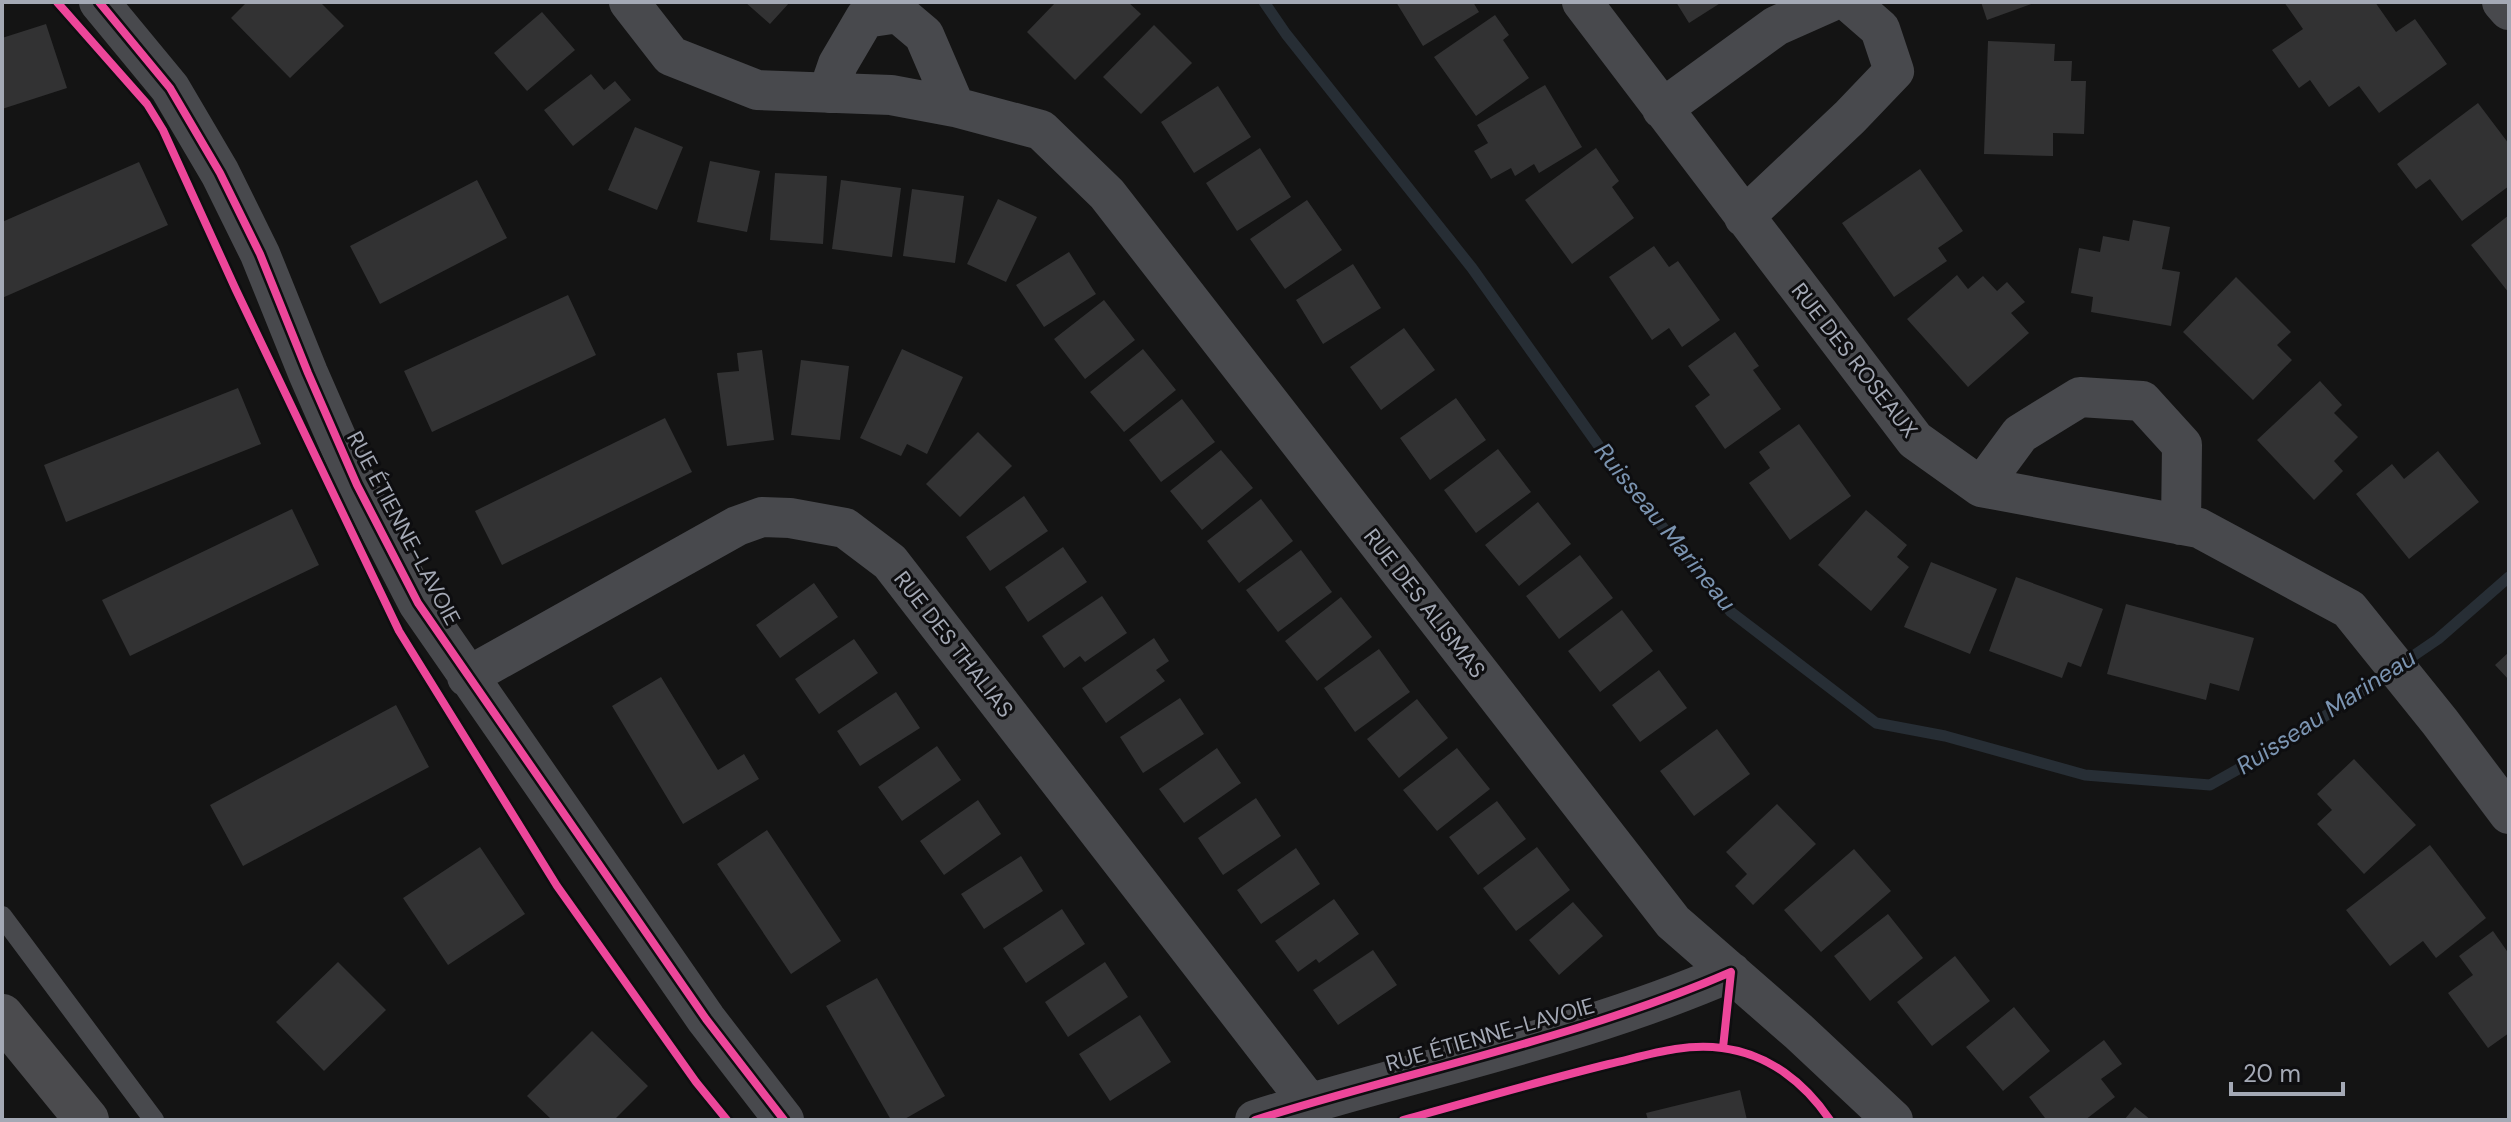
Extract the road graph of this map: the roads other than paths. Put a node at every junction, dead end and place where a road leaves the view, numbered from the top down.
1 (99, 2) edge
2 (629, 2) edge
3 (1582, 2) edge
4 (1830, 2) edge
5 (1849, 2) edge
6 (2502, 2) edge
7 (2509, 10) edge
8 (828, 93) junction
9 (955, 107) junction
10 (1662, 109) junction
11 (1744, 217) junction
12 (1981, 487) junction
13 (2181, 525) junction
14 (467, 677) junction
15 (2509, 814) edge
16 (2, 916) edge
17 (1731, 972) junction
18 (2, 1016) edge
19 (1309, 1103) junction
20 (87, 1120) edge
21 (154, 1120) edge
22 (784, 1120) edge
23 (1255, 1120) edge
24 (1893, 1120) edge

1 - 14 street, RUE ÉTIENNE-LAVOIE
2 - 8 street, RUE DES ALISMAS
3 - 10 street, RUE DES ROSEAUX
4 - 10 street
5 - 11 street
6 - 7 street
8 - 9 street, RUE DES ALISMAS
8 - 9 street
9 - 17 street, RUE DES ALISMAS
10 - 11 street, RUE DES ROSEAUX
11 - 12 street, RUE DES ROSEAUX
12 - 13 street, RUE DES ROSEAUX
12 - 13 street
13 - 15 street, RUE DES ROSEAUX
14 - 19 street, RUE DES THALIAS
14 - 22 street, RUE ÉTIENNE-LAVOIE
16 - 21 lane
17 - 19 street, RUE ÉTIENNE-LAVOIE
17 - 24 street, RUE DES ALISMAS
18 - 20 highway
19 - 23 street, RUE ÉTIENNE-LAVOIE

